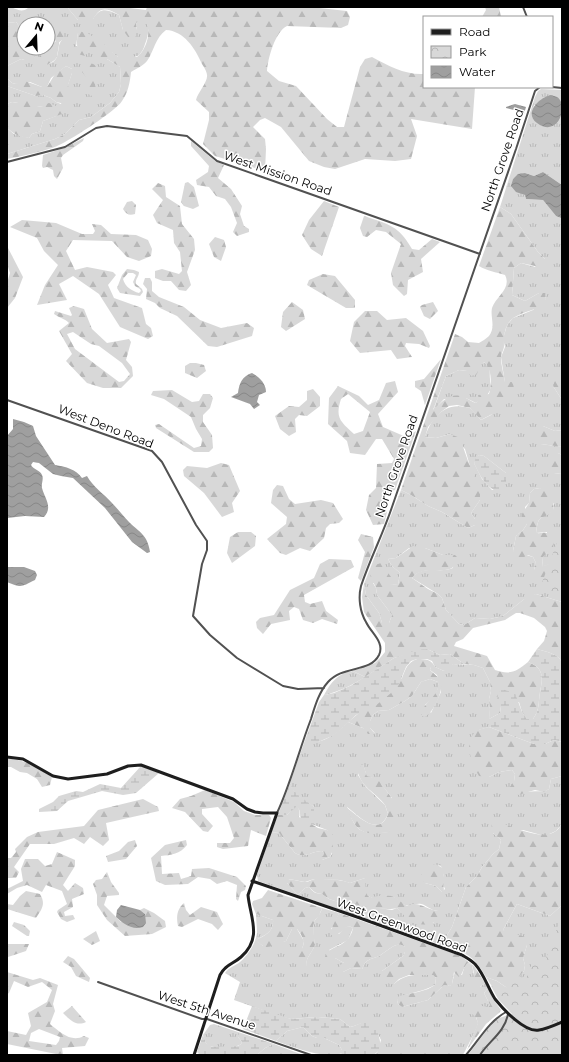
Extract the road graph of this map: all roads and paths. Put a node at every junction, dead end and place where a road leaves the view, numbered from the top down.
1 (537, 88) edge
2 (7, 162) edge
3 (480, 254) junction
4 (7, 400) edge
5 (324, 688) junction
6 (7, 757) edge
7 (277, 813) junction
8 (252, 881) junction
9 (98, 982) dead end
10 (507, 1013) junction
11 (207, 1019) junction
12 (562, 1022) edge
13 (194, 1055) edge
14 (311, 1055) edge
15 (466, 1055) edge
16 (480, 1055) edge

1 - 3 street, North Grove Road
2 - 3 street, West Mission Road
3 - 5 street, North Grove Road
4 - 5 street, West Deno Road
5 - 7 street, North Grove Road
6 - 7 street
7 - 8 street
8 - 10 street, West Greenwood Road
8 - 11 street
9 - 11 street, West 5th Avenue
10 - 12 street, West Greenwood Road
10 - 15 street
10 - 16 street
11 - 13 street
11 - 14 street, West 5th Avenue

